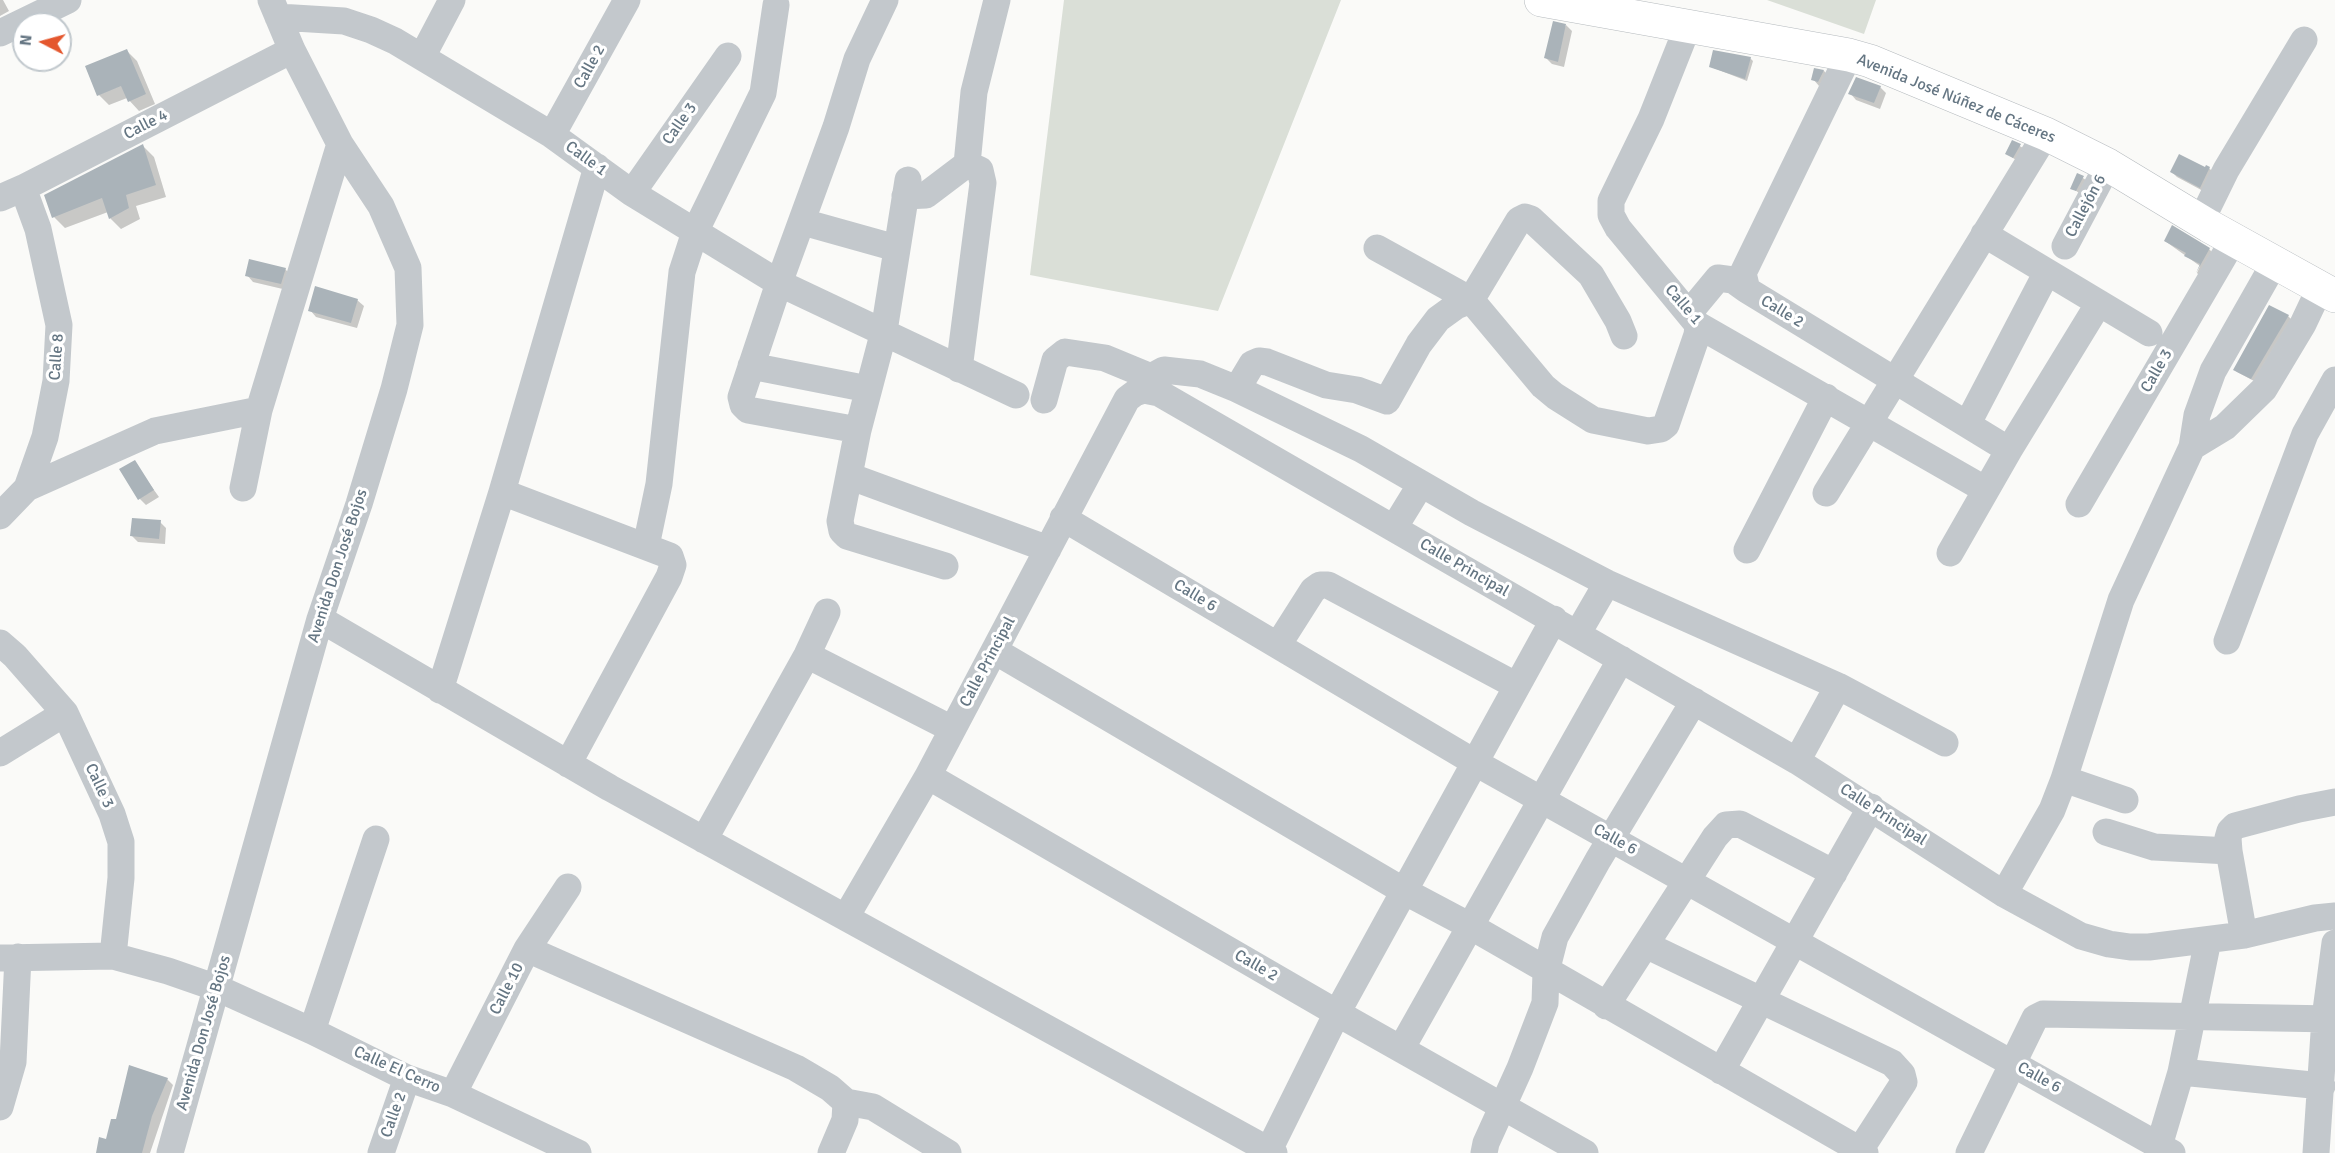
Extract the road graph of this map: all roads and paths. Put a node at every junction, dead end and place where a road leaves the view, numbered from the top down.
1 (68, 0) edge
2 (452, 0) edge
3 (627, 0) edge
4 (885, 0) edge
5 (997, 0) edge
6 (1541, 0) edge
7 (776, 5) dead end
8 (1632, 8) edge
9 (275, 9) edge
10 (1688, 26) junction
11 (0, 33) edge
12 (2304, 40) dead end
13 (292, 50) junction
14 (1849, 55) junction
15 (728, 56) dead end
16 (422, 57) junction
17 (2046, 134) junction
18 (552, 135) junction
19 (340, 144) junction
20 (967, 164) junction
21 (2108, 165) junction
22 (597, 167) junction
23 (11, 193) edge
24 (632, 193) junction
25 (2201, 221) junction
26 (803, 222) junction
27 (695, 232) junction
28 (1984, 234) junction
29 (2234, 239) junction
30 (2065, 246) dead end
31 (896, 248) junction
32 (1377, 248) dead end
33 (2275, 262) junction
34 (2047, 272) junction
35 (779, 283) junction
36 (1747, 290) junction
37 (2328, 292) edge
38 (1472, 300) junction
39 (2099, 303) junction
40 (1694, 319) junction
41 (884, 331) junction
42 (2149, 333) dead end
43 (1624, 336) dead end
44 (751, 366) junction
45 (959, 369) junction
46 (1895, 380) junction
47 (2335, 380) edge
48 (1148, 384) junction
49 (868, 389) junction
50 (1237, 389) junction
51 (1016, 395) dead end
52 (1826, 397) junction
53 (1044, 400) dead end
54 (259, 410) junction
55 (1869, 422) junction
56 (1968, 423) junction
57 (858, 430) junction
58 (2192, 447) junction
59 (2009, 450) junction
60 (849, 476) junction
61 (1421, 484) junction
62 (27, 488) junction
63 (243, 488) dead end
64 (1986, 490) junction
65 (502, 492) junction
66 (1826, 493) dead end
67 (2079, 504) dead end
68 (0, 516) edge
69 (1064, 518) junction
70 (1394, 528) junction
71 (646, 546) junction
72 (1048, 549) junction
73 (1747, 550) dead end
74 (1950, 553) dead end
75 (945, 566) dead end
76 (1607, 583) junction
77 (827, 612) dead end
78 (320, 619) junction
79 (1554, 620) junction
80 (1578, 633) junction
81 (2227, 641) dead end
82 (0, 643) edge
83 (1278, 645) junction
84 (995, 651) junction
85 (807, 655) junction
86 (1621, 658) junction
87 (1517, 686) junction
88 (1838, 686) junction
89 (440, 690) junction
90 (1694, 701) junction
91 (65, 713) junction
92 (952, 729) junction
93 (1945, 743) dead end
94 (0, 753) edge
95 (1797, 761) junction
96 (1474, 762) junction
97 (568, 764) junction
98 (928, 776) junction
99 (2064, 779) junction
100 (1542, 800) junction
101 (2125, 800) dead end
102 (2335, 802) edge
103 (1871, 807) junction
104 (2106, 832) dead end
105 (376, 838) dead end
106 (1611, 838) junction
107 (704, 840) junction
108 (2229, 851) junction
109 (1834, 873) junction
110 (1688, 881) junction
111 (568, 887) dead end
112 (1404, 891) junction
113 (2004, 894) junction
114 (2335, 916) edge
115 (846, 917) junction
116 (1470, 926) junction
117 (2244, 935) junction
118 (2208, 940) junction
119 (1794, 941) junction
120 (2335, 943) edge
121 (1646, 945) junction
122 (527, 949) junction
123 (113, 956) junction
124 (9, 958) edge
125 (1546, 972) junction
126 (217, 988) junction
127 (1760, 1002) junction
128 (1606, 1006) junction
129 (1337, 1013) junction
130 (2192, 1016) junction
131 (2330, 1018) edge
132 (312, 1031) junction
133 (1401, 1049) junction
134 (2014, 1064) junction
135 (1721, 1071) junction
136 (2181, 1072) junction
137 (407, 1078) junction
138 (2322, 1086) junction
139 (453, 1094) junction
140 (846, 1102) junction
141 (1502, 1106) junction
142 (0, 1107) edge
143 (2165, 1149) edge
144 (1272, 1152) edge
145 (1862, 1152) edge
146 (170, 1153) edge
147 (381, 1153) edge
148 (578, 1153) edge
149 (831, 1153) edge
150 (948, 1153) edge
151 (1484, 1153) edge
152 (1585, 1153) edge
153 (1969, 1153) edge
154 (2316, 1153) edge

1 - 11 street
2 - 16 street
3 - 18 street, Calle 2
4 - 26 street
5 - 20 street
6 - 8 main road, Avenida José Núñez de Cáceres
7 - 27 street
8 - 10 main road, Avenida José Núñez de Cáceres
9 - 13 street, Avenida Don José Bojos
9 - 16 street, Calle 1
10 - 14 main road, Avenida José Núñez de Cáceres
10 - 40 street, Calle 1
12 - 25 street
13 - 19 street, Avenida Don José Bojos
13 - 23 street, Calle 4
14 - 17 main road, Avenida José Núñez de Cáceres
14 - 36 street, Calle 2
15 - 24 street, Calle 3
16 - 18 street, Calle 1
17 - 21 main road, Avenida José Núñez de Cáceres
17 - 28 street
18 - 22 street, Calle 1
19 - 54 street
19 - 78 street, Avenida Don José Bojos
20 - 31 street
20 - 45 street
21 - 25 main road, Avenida José Núñez de Cáceres
21 - 30 street, Callejón 6
22 - 24 street, Calle 1
22 - 65 street
23 - 62 street, Calle 8
24 - 27 street, Calle 1
25 - 29 main road, Avenida José Núñez de Cáceres
26 - 31 street
26 - 35 street
27 - 35 street, Calle 1
27 - 71 street
28 - 34 street
28 - 46 street
29 - 33 main road, Avenida José Núñez de Cáceres
29 - 67 street, Calle 3
31 - 41 street
32 - 38 street
33 - 37 main road, Avenida José Núñez de Cáceres
33 - 58 street
34 - 39 street
34 - 56 street
35 - 41 street, Calle 1
35 - 44 street
36 - 40 street
36 - 46 street, Calle 2
37 - 58 street
38 - 40 street
38 - 43 street
38 - 50 street
39 - 42 street
39 - 59 street
40 - 52 street, Calle 1
41 - 45 street, Calle 1
41 - 49 street
44 - 49 street
44 - 57 street
45 - 51 street, Calle 1
46 - 55 street
46 - 56 street, Calle 2
47 - 81 street
48 - 50 street
48 - 53 street
48 - 69 street, Calle Principal
48 - 70 street, Calle Principal
49 - 57 street
50 - 61 street
52 - 55 street, Calle 1
52 - 73 street
54 - 62 street
54 - 63 street
55 - 64 street, Calle 1
55 - 66 street
56 - 59 street, Calle 2
57 - 60 street
58 - 99 street
59 - 64 street
60 - 72 street
60 - 75 street
61 - 70 street
61 - 76 street
62 - 68 street, Calle 8
64 - 74 street
65 - 71 street
65 - 89 street
69 - 72 street, Calle Principal
69 - 83 street, Calle 6
70 - 79 street, Calle Principal
71 - 97 street
72 - 84 street, Calle Principal
76 - 80 street
76 - 88 street
77 - 85 street
78 - 89 street
78 - 126 street, Avenida Don José Bojos
79 - 80 street, Calle Principal
79 - 87 street
80 - 86 street, Calle Principal
82 - 91 street, Calle 3
83 - 87 street
83 - 96 street, Calle 6
84 - 92 street, Calle Principal
84 - 112 street
85 - 92 street
85 - 107 street
86 - 90 street, Calle Principal
86 - 100 street
87 - 96 street
88 - 93 street
88 - 95 street
89 - 97 street
90 - 95 street, Calle Principal
90 - 106 street
91 - 94 street
91 - 123 street, Calle 3
92 - 98 street, Calle Principal
95 - 103 street, Calle Principal
96 - 100 street, Calle 6
96 - 112 street
97 - 107 street
98 - 115 street, Calle Principal
98 - 129 street, Calle 2
99 - 101 street
99 - 113 street
100 - 106 street, Calle 6
100 - 116 street
102 - 108 street
103 - 109 street
103 - 113 street, Calle Principal
104 - 108 street
105 - 132 street
106 - 110 street, Calle 6
106 - 125 street
107 - 115 street
108 - 117 street
109 - 110 street
109 - 119 street
110 - 119 street, Calle 6
110 - 121 street
111 - 122 street, Calle 10
112 - 116 street
112 - 129 street
113 - 118 street, Calle Principal
114 - 117 street, Calle Principal
115 - 144 street
116 - 125 street
116 - 133 street
117 - 118 street, Calle Principal
118 - 130 street
119 - 127 street
119 - 134 street, Calle 6
120 - 131 street
121 - 127 street
121 - 128 street
122 - 139 street, Calle 10
122 - 140 street
123 - 124 street
123 - 126 street
124 - 142 street
125 - 128 street
125 - 141 street
126 - 132 street, Calle El Cerro
126 - 146 street, Avenida Don José Bojos
127 - 135 street
127 - 145 street
128 - 135 street
129 - 133 street, Calle 2
129 - 144 street
130 - 131 street
130 - 134 street
130 - 136 street
131 - 138 street
132 - 137 street, Calle El Cerro
133 - 141 street, Calle 2
134 - 143 street, Calle 6
134 - 153 street
135 - 145 street
136 - 138 street
136 - 143 street
137 - 139 street, Calle El Cerro
137 - 147 street, Calle 2
138 - 154 street
139 - 148 street, Calle El Cerro
140 - 149 street
140 - 150 street
141 - 151 street
141 - 152 street, Calle 2

